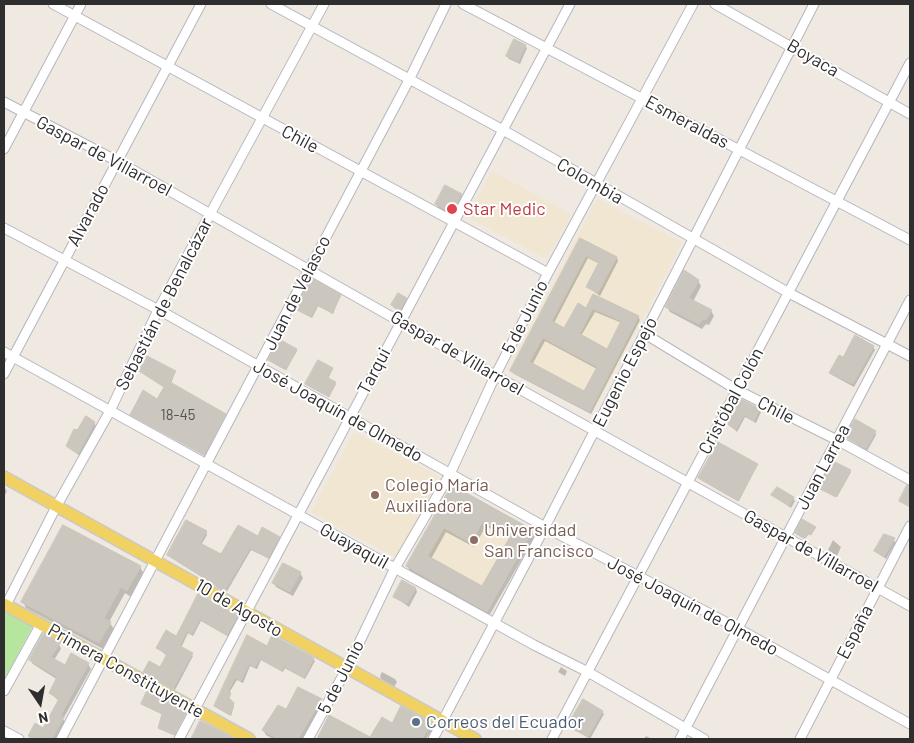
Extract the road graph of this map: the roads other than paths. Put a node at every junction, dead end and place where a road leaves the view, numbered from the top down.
1 (53, 4) edge
2 (81, 4) edge
3 (201, 4) edge
4 (271, 4) edge
5 (324, 4) edge
6 (446, 4) edge
7 (463, 4) edge
8 (570, 4) edge
9 (693, 4) edge
10 (714, 4) edge
11 (814, 4) edge
12 (74, 15) junction
13 (312, 27) junction
14 (793, 46) junction
15 (547, 48) junction
16 (910, 63) edge
17 (168, 66) junction
18 (409, 80) junction
19 (643, 98) junction
20 (4, 102) edge
21 (889, 103) junction
22 (23, 114) junction
23 (910, 114) edge
24 (262, 118) junction
25 (503, 130) junction
26 (4, 149) edge
27 (739, 149) junction
28 (117, 161) junction
29 (361, 171) junction
30 (596, 185) junction
31 (837, 202) junction
32 (210, 214) junction
33 (454, 222) junction
34 (4, 228) edge
35 (692, 239) junction
36 (910, 240) edge
37 (65, 259) junction
38 (309, 268) junction
39 (548, 272) junction
40 (789, 293) junction
41 (910, 300) edge
42 (158, 310) junction
43 (401, 321) junction
44 (645, 334) junction
45 (888, 343) junction
46 (4, 352) edge
47 (910, 356) edge
48 (12, 357) junction
49 (258, 367) junction
50 (4, 374) edge
51 (495, 376) junction
52 (737, 390) junction
53 (110, 411) junction
54 (350, 417) junction
55 (595, 430) junction
56 (837, 440) junction
57 (207, 464) junction
58 (450, 474) junction
59 (4, 477) edge
60 (910, 480) edge
61 (688, 482) junction
62 (56, 507) junction
63 (298, 515) junction
64 (910, 526) edge
65 (545, 527) junction
66 (786, 538) junction
67 (156, 560) junction
68 (395, 568) junction
69 (638, 578) junction
70 (878, 588) junction
71 (5, 604) edge
72 (910, 606) edge
73 (246, 613) junction
74 (494, 623) junction
75 (41, 624) junction
76 (738, 629) junction
77 (104, 659) junction
78 (347, 668) junction
79 (588, 672) junction
80 (831, 680) junction
81 (4, 691) edge
82 (195, 709) junction
83 (442, 721) junction
84 (910, 724) edge
85 (686, 729) junction
86 (4, 731) edge
87 (19, 739) edge
88 (61, 739) edge
89 (179, 739) edge
90 (249, 739) edge
91 (308, 739) edge
92 (433, 739) edge
93 (475, 739) edge
94 (552, 739) edge
95 (680, 739) edge
96 (704, 739) edge
97 (800, 739) edge

1 - 12 street, Chile
2 - 12 street
3 - 17 street, Alvarado
4 - 13 street, Colombia
5 - 13 street, Sebastián de Benalcázar
6 - 18 street, Juan de Velasco
7 - 15 street, Esmeraldas
8 - 15 street, Tarqui
9 - 19 street, 5 de Junio
10 - 14 street, Boyaca
11 - 14 street, Eugenio Espejo
12 - 17 street, Chile
12 - 22 street
13 - 18 street, Colombia
13 - 24 street, Sebastián de Benalcázar
14 - 21 street, Boyaca
14 - 27 street, Eugenio Espejo
15 - 19 street, Esmeraldas
15 - 25 street, Tarqui
16 - 21 street, Cristóbal Colón
17 - 24 street, Chile
17 - 28 street, Alvarado
18 - 25 street, Colombia
18 - 29 street, Juan de Velasco
19 - 27 street, Esmeraldas
19 - 30 street, 5 de Junio
20 - 22 street, Gaspar de Villarroel
21 - 23 street, Boyaca
21 - 31 street, Cristóbal Colón
22 - 26 street
22 - 28 street, Gaspar de Villarroel
24 - 29 street, Chile
24 - 32 street, Sebastián de Benalcázar
25 - 30 street, Colombia
25 - 33 street, Tarqui
27 - 31 street, Esmeraldas
27 - 35 street, Eugenio Espejo
28 - 32 street, Gaspar de Villarroel
28 - 37 street, Alvarado
29 - 33 street, Chile
29 - 38 street, Juan de Velasco
30 - 35 street, Colombia
30 - 39 street, 5 de Junio
31 - 36 street, Esmeraldas
31 - 40 street, Cristóbal Colón
32 - 38 street, Gaspar de Villarroel
32 - 42 street, Sebastián de Benalcázar
33 - 39 street, Chile
33 - 43 street, Tarqui
34 - 37 street, José Joaquín de Olmedo
35 - 40 street, Colombia
35 - 44 street, Eugenio Espejo
37 - 42 street, José Joaquín de Olmedo
37 - 48 street, Alvarado
38 - 43 street, Gaspar de Villarroel
38 - 49 street, Juan de Velasco
39 - 51 street, 5 de Junio
40 - 45 street, Colombia
40 - 52 street, Cristóbal Colón
41 - 45 street, Juan Larrea
42 - 49 street, José Joaquín de Olmedo
42 - 53 street, Sebastián de Benalcázar
43 - 51 street, Gaspar de Villarroel
43 - 54 street, Tarqui
44 - 52 street, Chile
44 - 55 street, Eugenio Espejo
45 - 47 street, Colombia
45 - 56 street, Juan Larrea
46 - 48 street, Guayaquil
48 - 50 street, Alvarado
48 - 53 street, Guayaquil
49 - 54 street, José Joaquín de Olmedo
49 - 57 street, Juan de Velasco
51 - 55 street, Gaspar de Villarroel
51 - 58 street, 5 de Junio
52 - 56 street, Chile
52 - 61 street, Cristóbal Colón
53 - 57 street, Guayaquil
53 - 62 street, Sebastián de Benalcázar
54 - 58 street, José Joaquín de Olmedo
54 - 63 street, Tarqui
55 - 61 street, Gaspar de Villarroel
55 - 65 street, Eugenio Espejo
56 - 60 street, Chile
56 - 66 street, Juan Larrea
57 - 63 street, Guayaquil
57 - 67 street, Juan de Velasco
58 - 65 street, José Joaquín de Olmedo
58 - 68 street, 5 de Junio
59 - 62 main road, 10 de Agosto
61 - 66 street, Gaspar de Villarroel
61 - 69 street, Cristóbal Colón
62 - 67 main road, 10 de Agosto
62 - 71 street, Sebastián de Benalcázar
63 - 68 street, Guayaquil
63 - 73 street, Tarqui
64 - 70 street, España
65 - 69 street, José Joaquín de Olmedo
65 - 74 street, Eugenio Espejo
66 - 70 street, Gaspar de Villarroel
66 - 76 street, Juan Larrea
67 - 73 main road, 10 de Agosto
67 - 77 street, Juan de Velasco
68 - 74 street, Guayaquil
68 - 78 street, 5 de Junio
69 - 76 street, José Joaquín de Olmedo
69 - 79 street, Cristóbal Colón
70 - 72 street, Gaspar de Villarroel
70 - 80 street, España
71 - 75 main road, Primera Constituyente
73 - 78 main road, 10 de Agosto
73 - 82 street, Tarqui
74 - 79 street, Guayaquil
74 - 83 street, Eugenio Espejo
75 - 77 main road, Primera Constituyente
75 - 81 street
76 - 80 street, José Joaquín de Olmedo
76 - 85 street, Juan Larrea
77 - 82 main road, Primera Constituyente
77 - 88 street, Juan de Velasco
78 - 83 main road, 10 de Agosto
78 - 91 street, 5 de Junio
79 - 85 street, Guayaquil
79 - 94 street, Cristóbal Colón
80 - 84 street, José Joaquín de Olmedo
80 - 97 street, España
82 - 89 street, Tarqui
82 - 90 main road, Primera Constituyente
83 - 92 street, Eugenio Espejo
83 - 93 main road, 10 de Agosto
85 - 95 street, Juan Larrea
85 - 96 street, Guayaquil
86 - 87 street

